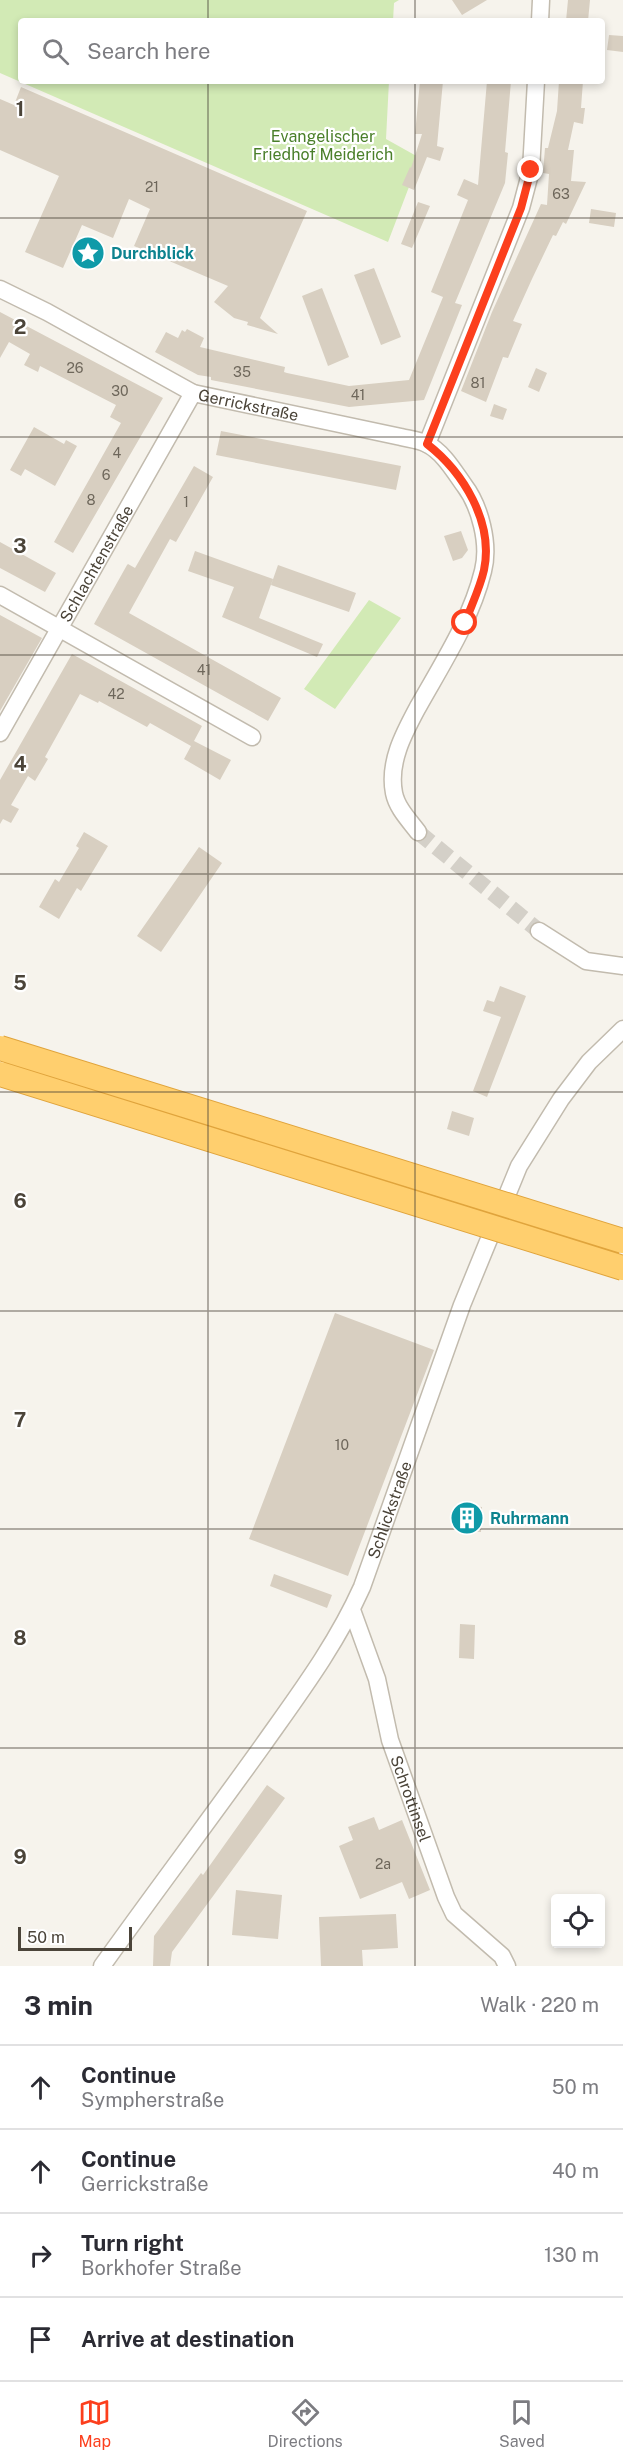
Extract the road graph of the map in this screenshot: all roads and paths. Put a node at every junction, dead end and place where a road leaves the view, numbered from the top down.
1 (541, 0) edge
2 (540, 18) edge
3 (536, 84) edge
4 (0, 289) edge
5 (193, 393) junction
6 (427, 444) junction
7 (0, 596) edge
8 (60, 629) junction
9 (0, 733) edge
10 (252, 737) dead end
11 (418, 832) tunnel mouth
12 (539, 931) tunnel mouth
13 (623, 966) edge
14 (623, 1029) edge
15 (0, 1048) edge
16 (0, 1074) edge
17 (623, 1241) edge
18 (623, 1268) edge
19 (352, 1610) junction
20 (102, 1966) edge
21 (507, 1966) edge

1 - 2 street
3 - 6 street
4 - 5 street, Gerrickstraße
5 - 6 street, Gerrickstraße
5 - 8 street, Schlachtenstraße
6 - 11 street
7 - 8 street
8 - 9 street, Schlachtenstraße
8 - 10 street
12 - 13 street
14 - 19 street, Schlickstraße
15 - 17 highway, bridge
16 - 18 highway, bridge
19 - 20 street, Schlickstraße
19 - 21 street, Schrottinsel

